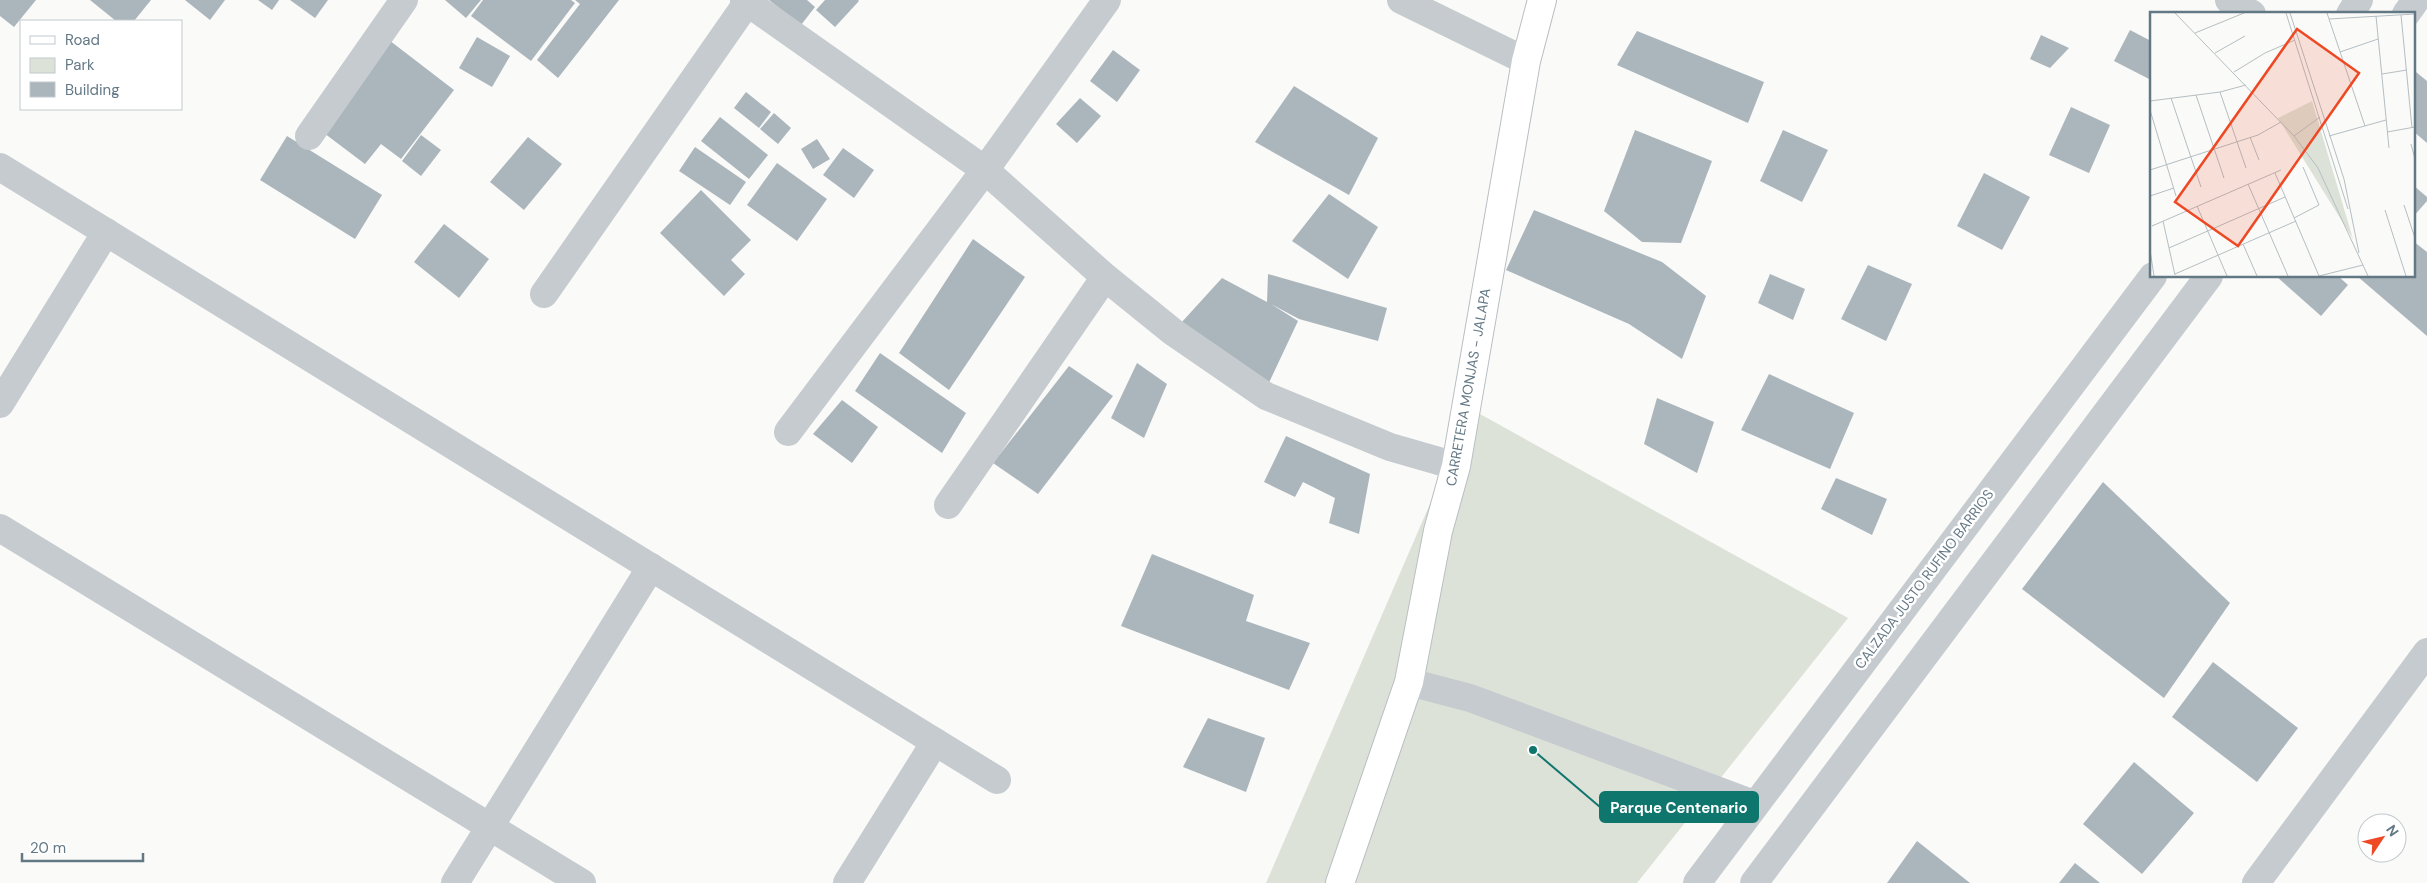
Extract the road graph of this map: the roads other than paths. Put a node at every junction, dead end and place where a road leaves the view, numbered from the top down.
1 (404, 0) edge
2 (1107, 0) edge
3 (1401, 0) edge
4 (1542, 0) edge
5 (2229, 0) edge
6 (2359, 0) edge
7 (2416, 0) edge
8 (747, 1) edge
9 (2249, 12) edge
10 (2351, 12) edge
11 (2407, 12) edge
12 (1526, 61) junction
13 (309, 136) dead end
14 (0, 167) edge
15 (985, 170) junction
16 (106, 232) junction
17 (1106, 277) junction
18 (2151, 278) edge
19 (2208, 278) edge
20 (544, 294) dead end
21 (0, 404) edge
22 (788, 432) dead end
23 (1456, 466) junction
24 (948, 505) dead end
25 (0, 528) edge
26 (650, 567) junction
27 (2427, 652) edge
28 (1409, 682) junction
29 (935, 742) junction
30 (997, 780) dead end
31 (1754, 804) junction
32 (490, 826) junction
33 (455, 883) edge
34 (582, 883) edge
35 (847, 883) edge
36 (1340, 883) edge
37 (1697, 883) edge
38 (1754, 883) edge
39 (2256, 883) edge

1 - 13 street
2 - 15 street
3 - 12 street
4 - 12 main road, CARRETERA MONJAS - JALAPA
5 - 9 street
6 - 10 street
7 - 11 street
8 - 15 street
8 - 20 street
12 - 23 main road, CARRETERA MONJAS - JALAPA
14 - 16 street
15 - 17 street
15 - 22 street
16 - 21 street
16 - 26 street
17 - 23 street
17 - 24 street
18 - 31 street, CALZADA JUSTO RUFINO BARRIOS
19 - 38 street
23 - 28 main road, CARRETERA MONJAS - JALAPA
25 - 32 street
26 - 29 street
26 - 32 street
27 - 39 street
28 - 31 street
28 - 36 main road, CARRETERA MONJAS - JALAPA
29 - 30 street
29 - 35 street
31 - 37 street, CALZADA JUSTO RUFINO BARRIOS
32 - 33 street
32 - 34 street

